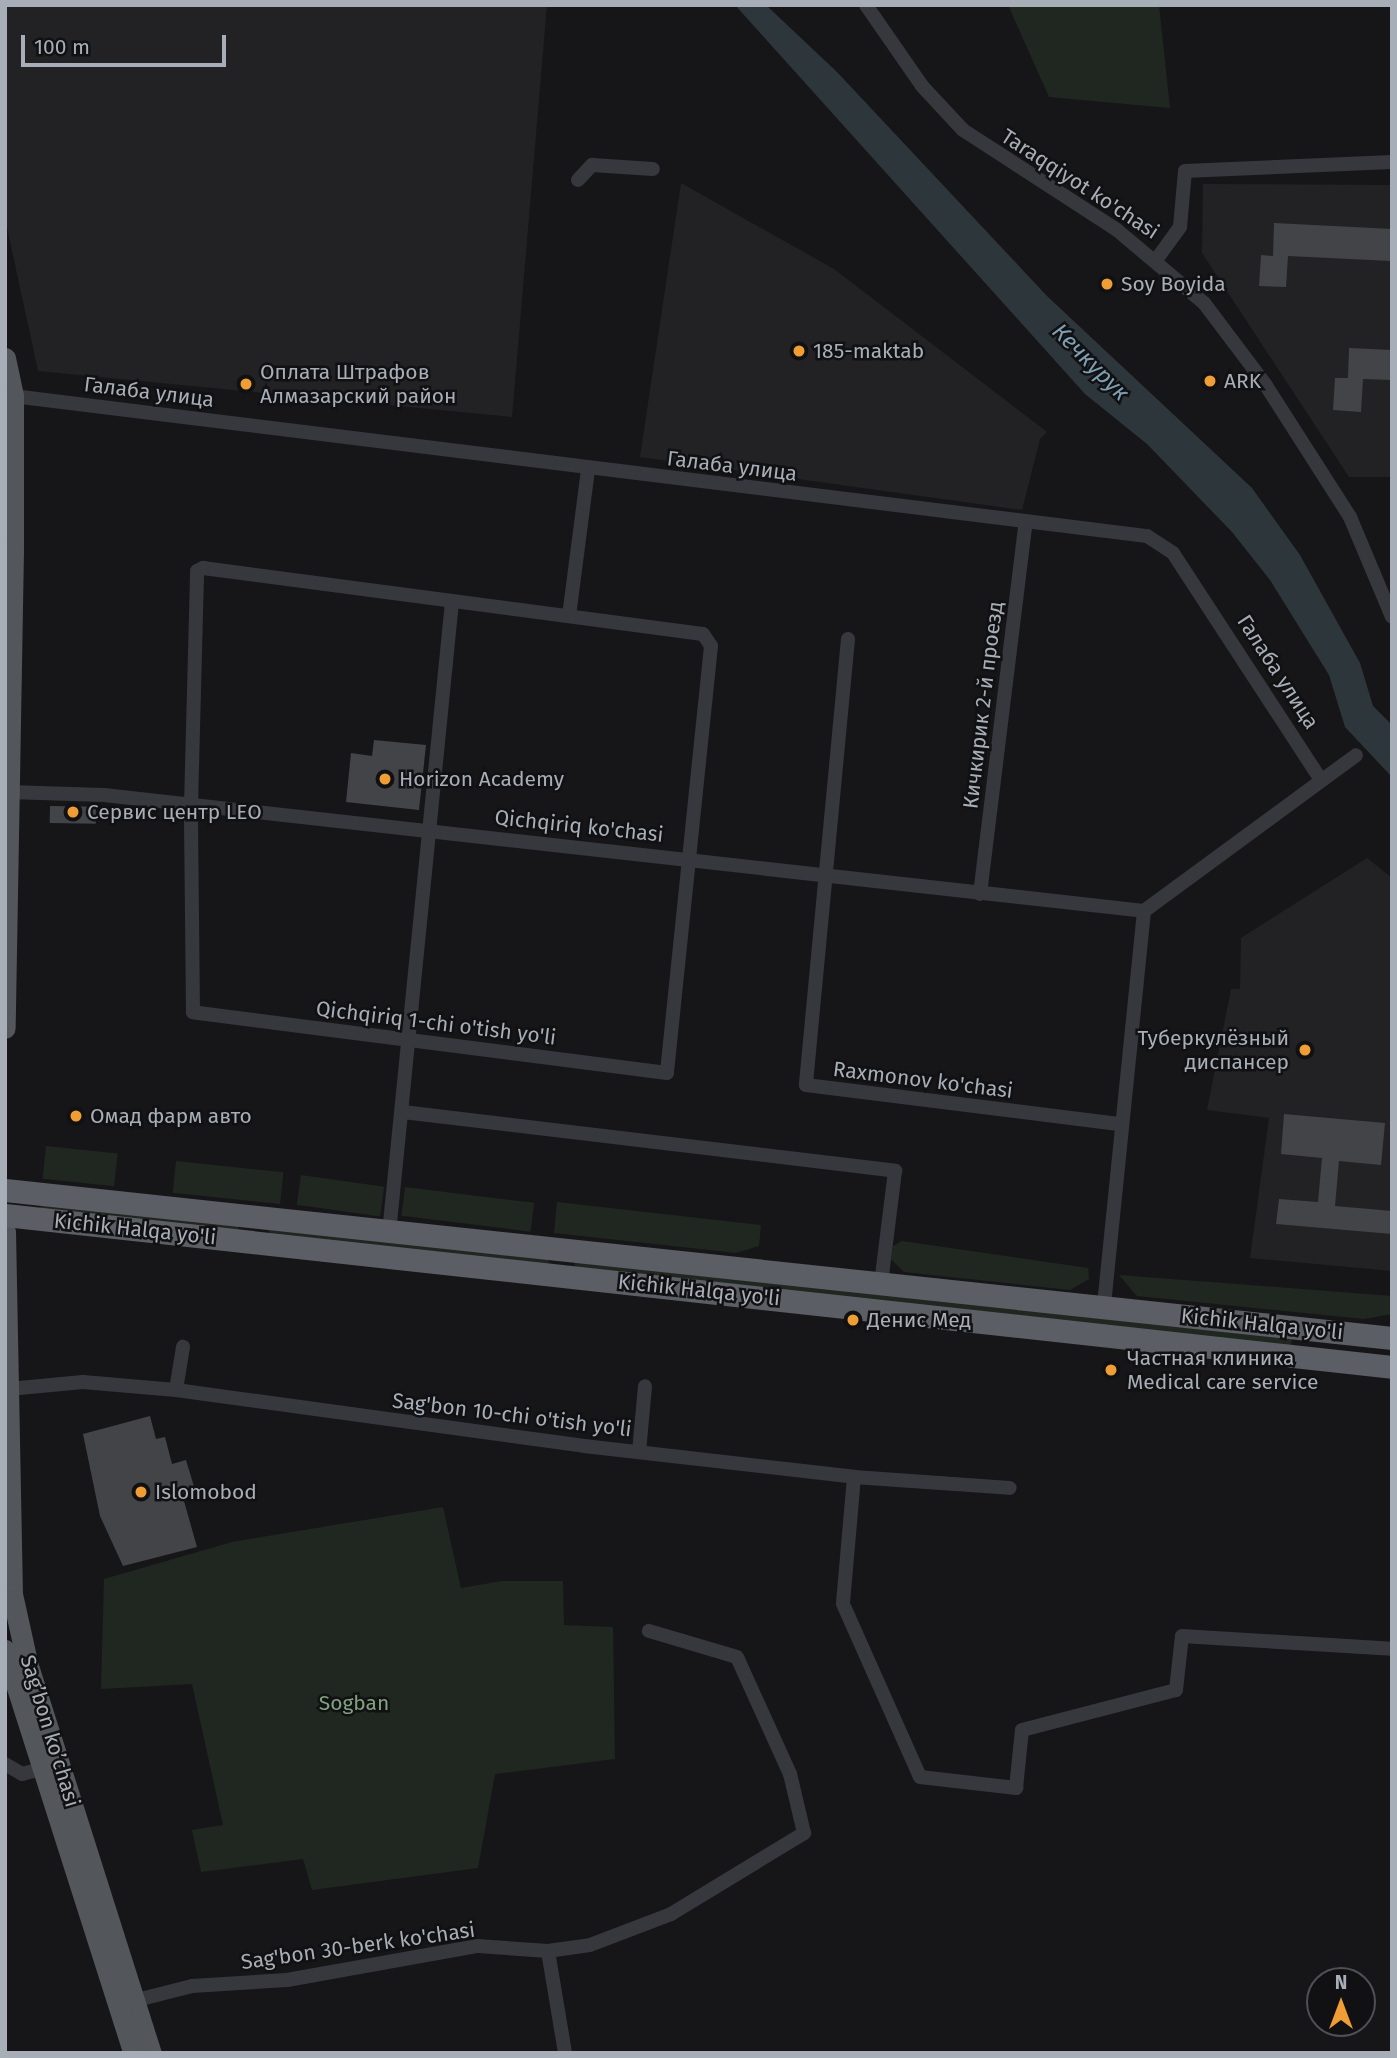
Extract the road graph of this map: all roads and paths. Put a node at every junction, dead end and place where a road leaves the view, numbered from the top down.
1 (866, 5) edge
2 (1392, 162) edge
3 (653, 169) dead end
4 (578, 180) dead end
5 (1156, 260) junction
6 (5, 358) edge
7 (13, 396) junction
8 (588, 470) junction
9 (1027, 522) junction
10 (452, 602) junction
11 (569, 616) junction
12 (1392, 617) edge
13 (848, 639) dead end
14 (1356, 755) dead end
15 (1321, 780) junction
16 (8, 792) junction
17 (191, 805) junction
18 (430, 831) junction
19 (690, 860) junction
20 (827, 875) junction
21 (980, 894) junction
22 (1144, 911) junction
23 (5, 1028) edge
24 (408, 1040) junction
25 (402, 1112) junction
26 (1121, 1124) junction
27 (5, 1190) edge
28 (5, 1215) edge
29 (252, 1230) junction
30 (5, 1231) edge
31 (389, 1233) junction
32 (557, 1251) junction
33 (555, 1275) junction
34 (881, 1283) junction
35 (1104, 1306) junction
36 (1316, 1329) junction
37 (1392, 1338) edge
38 (183, 1347) dead end
39 (1313, 1358) junction
40 (7, 1360) edge
41 (1392, 1367) edge
42 (645, 1385) dead end
43 (9, 1390) junction
44 (176, 1390) junction
45 (639, 1452) junction
46 (854, 1477) junction
47 (1010, 1488) dead end
48 (649, 1630) dead end
49 (1392, 1649) edge
50 (5, 1650) edge
51 (5, 1764) edge
52 (51, 1766) junction
53 (548, 1951) junction
54 (133, 2001) junction
55 (134, 2053) edge
56 (151, 2053) edge
57 (565, 2053) edge

1 - 5 street, Taraqqiyot ko'chasi
2 - 5 street
3 - 4 street
5 - 12 street, Taraqqiyot ko'chasi
6 - 7 main road
7 - 8 street, Галаба улица
7 - 16 main road
8 - 9 street, Галаба улица
8 - 11 street
9 - 15 street, Галаба улица
9 - 21 street, Кичкирик 2-й проезд
10 - 11 street
10 - 17 street
10 - 18 street
11 - 19 street
13 - 20 street
14 - 15 street
15 - 22 street
16 - 17 street, Qichqiriq ko'chasi
16 - 23 main road
17 - 18 street, Qichqiriq ko'chasi
17 - 24 street, Qichqiriq 1-chi o'tish yo'li
18 - 19 street, Qichqiriq ko'chasi
18 - 24 street
19 - 20 street, Qichqiriq ko'chasi
19 - 24 street, Qichqiriq 1-chi o'tish yo'li
20 - 21 street, Qichqiriq ko'chasi
20 - 26 street, Raxmonov ko'chasi
21 - 22 street, Qichqiriq ko'chasi
22 - 26 street
24 - 25 street
25 - 31 street
25 - 34 street
26 - 35 street
27 - 29 highway, Kichik Halqa yo'li
28 - 29 highway, Kichik Halqa yo'li
29 - 31 highway, Kichik Halqa yo'li
29 - 33 highway, Kichik Halqa yo'li
30 - 40 main road, Sag’bon ko’chasi
31 - 32 highway, Kichik Halqa yo'li
32 - 33 highway
32 - 34 highway, Kichik Halqa yo'li
33 - 39 highway, Kichik Halqa yo'li
34 - 35 highway, Kichik Halqa yo'li
35 - 36 highway, Kichik Halqa yo'li
36 - 37 highway, Kichik Halqa yo'li
36 - 39 highway
38 - 44 street
39 - 41 highway, Kichik Halqa yo'li
40 - 43 main road, Sag’bon ko’chasi
42 - 45 street
43 - 44 street, Sag'bon 10-chi o'tish yo'li
43 - 52 main road, Sag’bon ko’chasi
44 - 45 street, Sag'bon 10-chi o'tish yo'li
45 - 46 street, Sag'bon 10-chi o'tish yo'li
46 - 47 street, Sag'bon 10-chi o'tish yo'li
46 - 49 street
48 - 53 street, Sag'bon 30-berk ko'chasi
50 - 52 main road, Sag’bon ko’chasi
51 - 52 street
52 - 54 main road, Sag’bon ko’chasi
52 - 55 main road, Sag’bon ko’chasi
53 - 54 street, Sag'bon 30-berk ko'chasi
53 - 57 street
54 - 56 main road, Sag’bon ko’chasi

